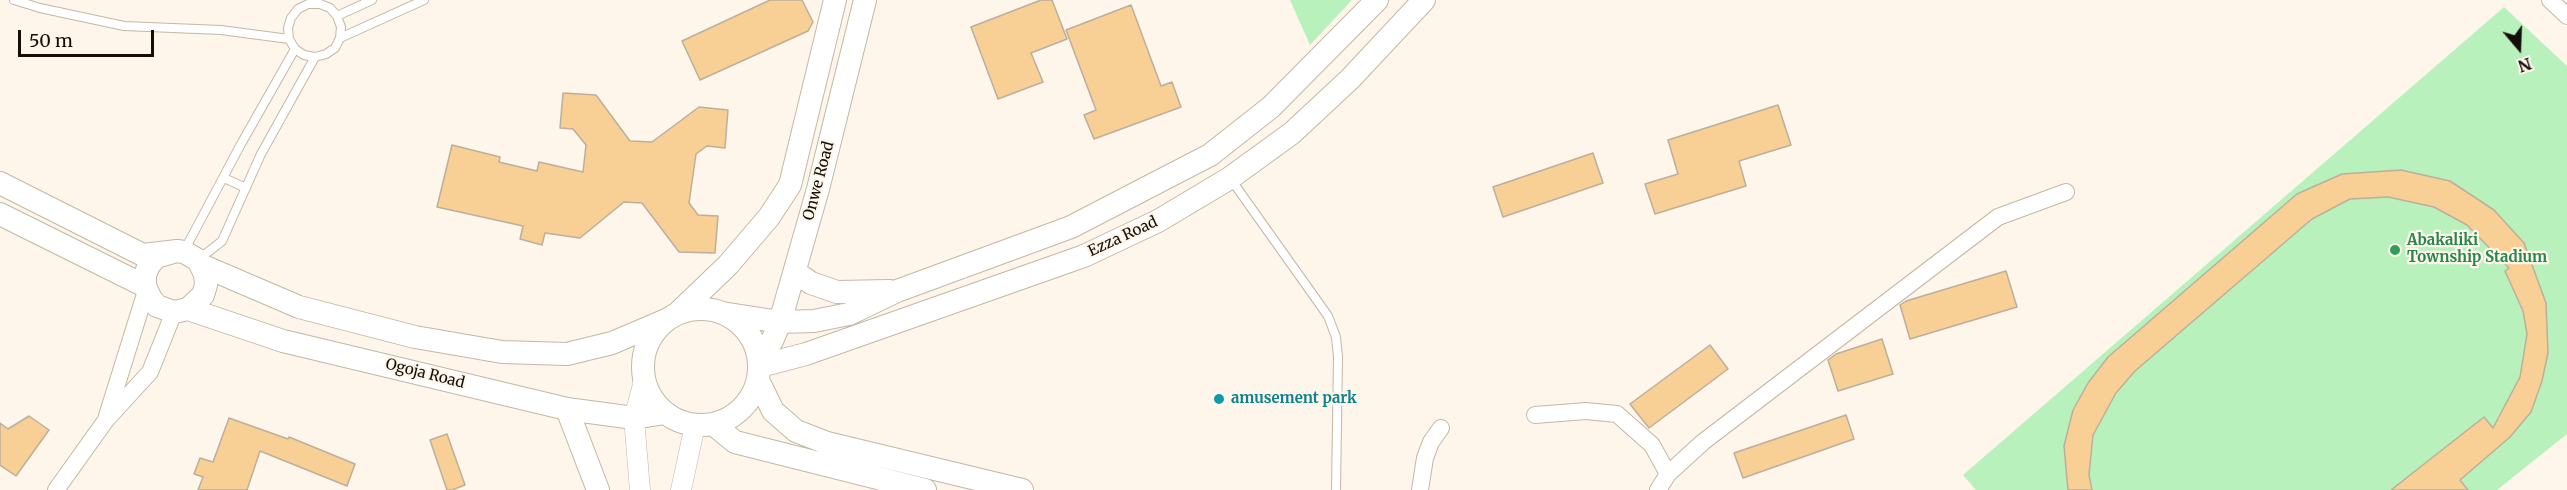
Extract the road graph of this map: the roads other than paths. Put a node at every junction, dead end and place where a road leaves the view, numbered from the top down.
1 (14, 0) edge
2 (372, 0) edge
3 (424, 0) edge
4 (835, 0) edge
5 (865, 0) edge
6 (1377, 0) edge
7 (1424, 0) edge
8 (2550, 0) edge
9 (309, 2) edge
10 (332, 4) edge
11 (338, 16) junction
12 (2567, 16) edge
13 (340, 38) junction
14 (289, 39) junction
15 (295, 49) junction
16 (1325, 55) junction
17 (315, 57) junction
18 (1350, 79) junction
19 (224, 178) junction
20 (1230, 178) junction
21 (0, 183) edge
22 (246, 188) junction
23 (2066, 192) dead end
24 (0, 214) edge
25 (190, 257) junction
26 (795, 272) junction
27 (146, 289) junction
28 (897, 291) junction
29 (181, 310) junction
30 (722, 313) junction
31 (672, 317) junction
32 (780, 322) junction
33 (759, 367) junction
34 (644, 381) junction
35 (567, 409) junction
36 (665, 413) junction
37 (1535, 415) dead end
38 (634, 418) junction
39 (106, 420) junction
40 (704, 424) junction
41 (1441, 428) dead end
42 (1668, 474) junction
43 (56, 490) edge
44 (598, 490) edge
45 (640, 490) edge
46 (681, 490) edge
47 (925, 490) edge
48 (1022, 490) edge
49 (1336, 490) edge
50 (1420, 490) edge
51 (1658, 490) edge

1 - 14 lane
2 - 11 lane
3 - 13 lane
4 - 31 main road, Onwe Road
5 - 26 main road, Onwe Road
6 - 16 main road
7 - 18 main road, Ezza Road
8 - 12 street
9 - 10 lane
9 - 14 lane
10 - 11 lane
11 - 13 lane
13 - 17 lane
14 - 15 lane
15 - 17 lane
15 - 19 lane
16 - 18 main road
16 - 28 main road
17 - 22 lane
18 - 20 main road, Ezza Road
19 - 22 lane
19 - 25 lane
20 - 33 main road, Ezza Road
20 - 49 lane
21 - 25 main road
22 - 25 lane
23 - 42 street
24 - 27 main road
25 - 27 main road
25 - 29 main road
25 - 31 main road
26 - 28 main road
26 - 32 main road, Onwe Road
27 - 29 main road
27 - 39 street
28 - 32 main road
29 - 35 main road, Ogoja Road
29 - 39 street
30 - 31 main road
30 - 32 main road
30 - 33 main road
31 - 34 main road
32 - 33 main road, Onwe Road
33 - 40 main road
33 - 48 main road
34 - 36 main road
34 - 38 street
35 - 38 main road, Ogoja Road
35 - 44 main road
36 - 38 main road, Ogoja Road
36 - 40 main road
37 - 42 street
38 - 45 street
39 - 43 street
40 - 46 street
40 - 47 main road
41 - 50 street
42 - 51 street

